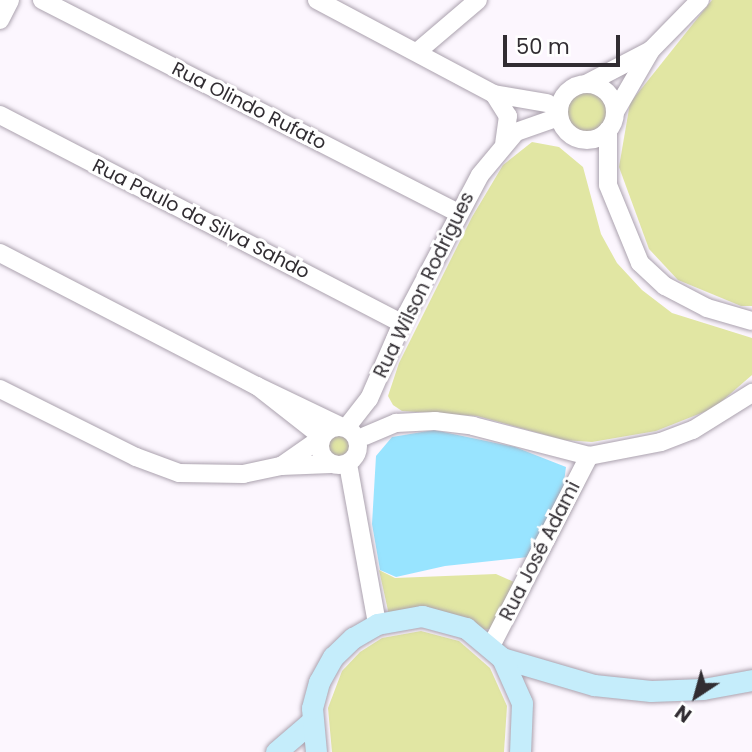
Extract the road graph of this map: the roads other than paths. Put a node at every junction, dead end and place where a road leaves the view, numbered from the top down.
1 (10, 0) edge
2 (41, 0) edge
3 (317, 0) edge
4 (478, 0) edge
5 (700, 0) edge
6 (0, 20) edge
7 (651, 50) junction
8 (418, 52) junction
9 (586, 84) junction
10 (494, 94) junction
11 (557, 106) junction
12 (615, 112) junction
13 (0, 116) edge
14 (608, 130) junction
15 (586, 140) junction
16 (504, 143) junction
17 (608, 163) junction
18 (457, 212) junction
19 (0, 253) edge
20 (752, 321) edge
21 (402, 323) junction
22 (257, 386) junction
23 (0, 389) edge
24 (752, 393) edge
25 (353, 433) junction
26 (321, 438) junction
27 (589, 456) junction
28 (340, 464) junction
29 (281, 466) junction
30 (377, 624) junction
31 (497, 652) junction
32 (752, 680) edge
33 (311, 722) junction
34 (524, 747) edge
35 (276, 752) edge
36 (316, 752) edge

1 - 6 street
2 - 18 street, Rua Olindo Rufato
3 - 8 street
4 - 8 street
5 - 7 street
7 - 9 street
7 - 12 street
8 - 10 street
9 - 11 street
9 - 12 street
10 - 11 street
10 - 16 street
11 - 15 street
11 - 16 street, Rua Wilson Rodrigues
12 - 14 street
13 - 21 street, Rua Paulo da Silva Sahdo
14 - 15 street
14 - 17 street
15 - 17 street
16 - 18 street, Rua Wilson Rodrigues
17 - 20 street
18 - 21 street, Rua Wilson Rodrigues
19 - 22 street
21 - 25 street, Rua Wilson Rodrigues
22 - 25 street
22 - 26 street
23 - 29 street
24 - 27 street
25 - 26 street
25 - 27 street
25 - 28 street
26 - 28 street
26 - 29 street
27 - 31 street, Rua José Adami
28 - 29 street
28 - 30 street
30 - 31 main road
30 - 33 main road
31 - 32 main road
31 - 34 main road
33 - 35 main road
33 - 36 main road

